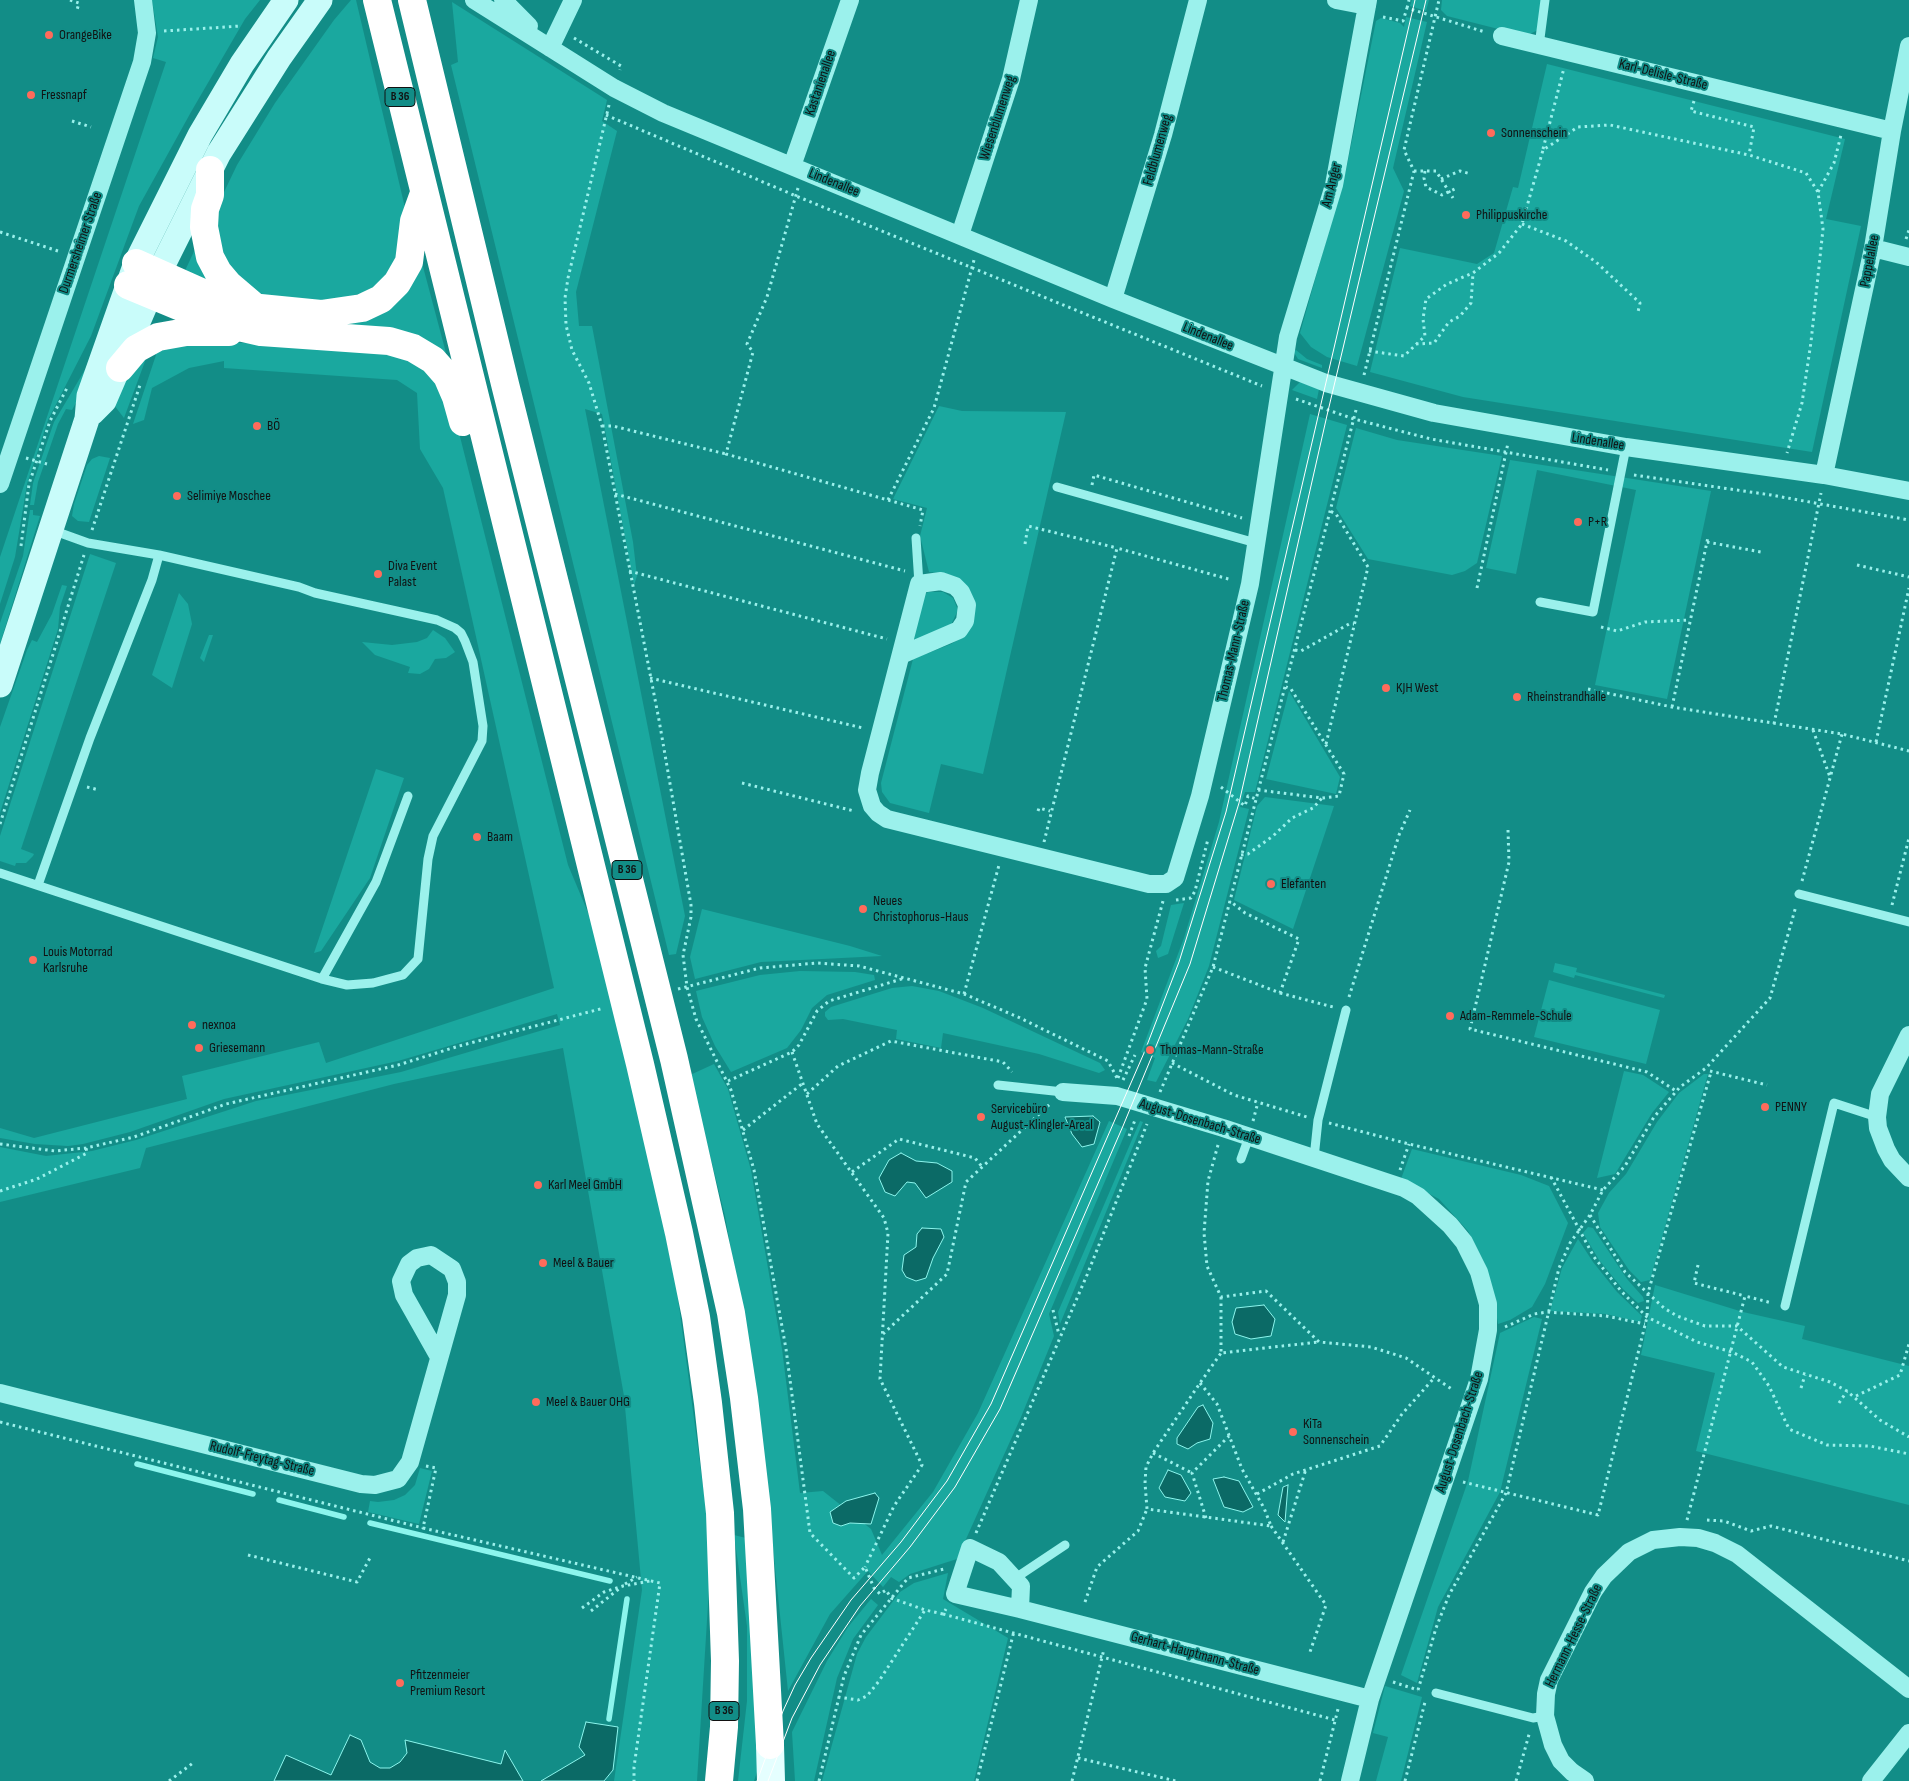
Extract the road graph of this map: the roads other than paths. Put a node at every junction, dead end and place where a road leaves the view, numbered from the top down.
1 (143, 0) edge
2 (286, 0) edge
3 (377, 0) edge
4 (412, 0) edge
5 (474, 0) edge
6 (503, 0) edge
7 (572, 0) edge
8 (850, 0) edge
9 (1029, 0) edge
10 (1198, 0) edge
11 (1336, 0) edge
12 (1545, 0) edge
13 (321, 1) edge
14 (1367, 3) edge
15 (1502, 36) road end
16 (1538, 46) junction
17 (1909, 46) edge
18 (550, 48) junction
19 (1892, 131) junction
20 (797, 168) junction
21 (210, 170) junction
22 (424, 194) junction
23 (960, 235) junction
24 (1873, 248) junction
25 (1909, 257) edge
26 (143, 279) junction
27 (1113, 299) junction
28 (259, 320) junction
29 (1282, 367) junction
30 (120, 368) junction
31 (87, 419) junction
32 (1626, 447) junction
33 (1824, 475) junction
34 (0, 484) edge
35 (1057, 487) dead end
36 (1909, 490) edge
37 (51, 530) junction
38 (916, 538) road end
39 (1256, 544) junction
40 (513, 554) junction
41 (159, 555) junction
42 (920, 579) junction
43 (1540, 602) dead end
44 (902, 649) junction
45 (0, 684) edge
46 (408, 796) dead end
47 (0, 873) edge
48 (38, 885) junction
49 (1799, 894) road end
50 (1909, 922) edge
51 (322, 979) junction
52 (1346, 1010) road end
53 (1909, 1035) edge
54 (998, 1085) dead end
55 (1063, 1092) joint
56 (1877, 1117) junction
57 (1249, 1137) junction
58 (1314, 1158) junction
59 (1241, 1159) dead end
60 (1909, 1178) edge
61 (1784, 1306) road end
62 (439, 1357) junction
63 (0, 1393) edge
64 (1065, 1545) dead end
65 (1014, 1579) junction
66 (1020, 1609) junction
67 (1909, 1689) edge
68 (1432, 1693) road end
69 (1370, 1699) junction
70 (1539, 1717) junction
71 (1909, 1733) edge
72 (770, 1744) joint
73 (719, 1781) edge
74 (771, 1781) edge
75 (1350, 1781) edge
76 (1585, 1781) edge
77 (1872, 1781) edge

1 - 34 street, Durmersheimer Straße
2 - 26 street
3 - 22 highway, B 36
4 - 72 highway, B 36
5 - 18 street, Lindenallee
6 - 18 street, Lindenallee
7 - 18 street
8 - 20 street, Kastanienallee
9 - 23 street, Wiesenblumenweg
10 - 27 street, Feldblumenweg
11 - 14 street
12 - 16 lane
13 - 21 street
14 - 29 street, Am Anger
15 - 16 street, Karl-Delisle-Straße
16 - 19 street, Karl-Delisle-Straße
17 - 19 street, Pappelallee
18 - 20 street, Lindenallee
19 - 24 street, Pappelallee
20 - 23 street, Lindenallee
21 - 26 street
21 - 28 highway
22 - 28 highway
22 - 40 highway, B 36
23 - 27 street, Lindenallee
24 - 25 street
24 - 33 street, Pappelallee
26 - 28 highway
26 - 30 street
26 - 31 street
27 - 29 street, Lindenallee
28 - 30 highway
28 - 40 highway
29 - 32 street, Lindenallee
29 - 39 street, Thomas-Mann-Straße
30 - 31 street
31 - 37 street
32 - 33 street, Lindenallee
32 - 43 lane
33 - 36 street, Lindenallee
35 - 39 lane
37 - 41 lane
37 - 45 street
38 - 42 lane
39 - 44 street, Thomas-Mann-Straße
40 - 73 highway, B 36
41 - 48 lane
41 - 51 lane
42 - 44 street
42 - 44 street
46 - 51 lane
47 - 48 lane
48 - 51 lane
49 - 50 lane
52 - 58 lane
53 - 56 street
54 - 55 lane
55 - 57 street, August-Dosenbach-Straße
56 - 60 street
56 - 61 lane
57 - 58 street, August-Dosenbach-Straße
57 - 59 lane
58 - 69 street, August-Dosenbach-Straße
62 - 62 street, Rudolf-Freytag-Straße
62 - 63 street, Rudolf-Freytag-Straße
64 - 65 lane
65 - 66 street
65 - 66 street, Gerhart-Hauptmann-Straße
66 - 69 street, Gerhart-Hauptmann-Straße
67 - 70 street, Hermann-Hesse-Straße
68 - 70 lane
69 - 75 street, August-Dosenbach-Straße
70 - 76 street, Hermann-Hesse-Straße
71 - 77 street
72 - 74 main road, B 36

